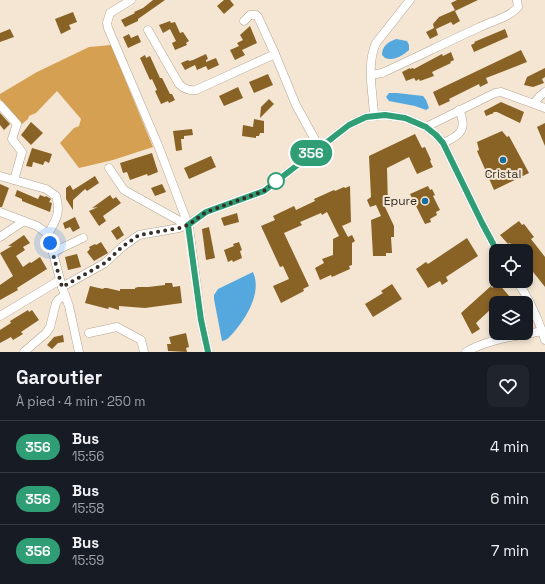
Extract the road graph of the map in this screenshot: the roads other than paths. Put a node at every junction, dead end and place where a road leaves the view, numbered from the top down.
1 (131, 0) edge
2 (399, 0) edge
3 (410, 0) edge
4 (517, 1) dead end
5 (403, 8) junction
6 (244, 21) dead end
7 (148, 30) dead end
8 (275, 54) junction
9 (372, 75) junction
10 (545, 92) edge
11 (534, 103) junction
12 (0, 105) edge
13 (545, 108) edge
14 (459, 110) junction
15 (374, 115) junction
16 (426, 127) junction
17 (443, 143) junction
18 (319, 147) junction
19 (109, 168) dead end
20 (0, 176) edge
21 (14, 180) junction
22 (0, 212) edge
23 (24, 221) junction
24 (188, 225) junction
25 (48, 234) junction
26 (0, 237) edge
27 (83, 238) dead end
28 (493, 244) edge
29 (53, 252) junction
30 (61, 283) junction
31 (521, 288) edge
32 (65, 295) junction
33 (0, 316) edge
34 (542, 331) junction
35 (89, 333) dead end
36 (545, 340) edge
37 (24, 352) edge
38 (79, 352) edge
39 (144, 352) edge
40 (208, 352) edge
41 (466, 352) edge

1 - 24 street
2 - 5 street
3 - 5 street
4 - 9 street
5 - 9 street
6 - 8 street
7 - 8 street
8 - 18 street
9 - 15 street
10 - 11 street
11 - 13 street
11 - 14 street
12 - 21 street
14 - 16 street
14 - 17 street
15 - 16 street
15 - 18 street
16 - 17 street
17 - 28 street
18 - 24 street
19 - 24 street
20 - 21 street
21 - 25 street
22 - 23 street
23 - 25 street
23 - 26 street
24 - 30 street
24 - 40 street
25 - 29 street
27 - 29 street
29 - 30 street
30 - 32 street
30 - 33 street
31 - 34 street
32 - 37 street
32 - 38 street
34 - 36 street
34 - 41 street
35 - 39 street

